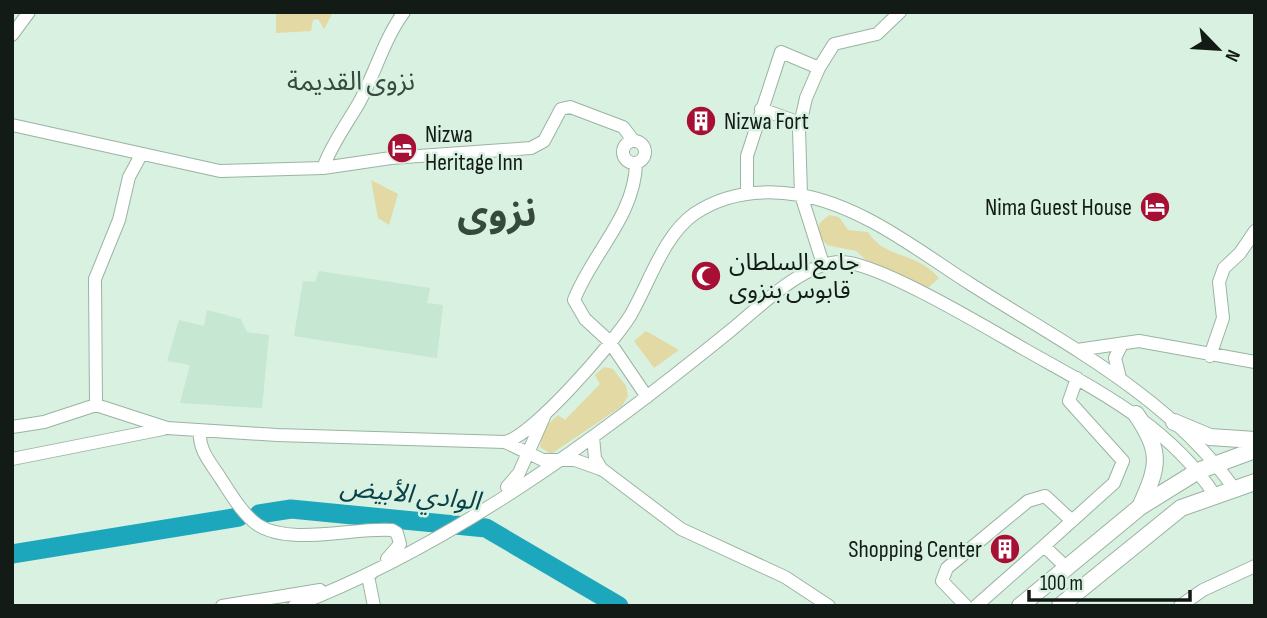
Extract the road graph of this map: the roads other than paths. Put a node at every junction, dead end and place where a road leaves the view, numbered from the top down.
1 (29, 12) edge
2 (404, 12) edge
3 (900, 12) edge
4 (12, 35) edge
5 (819, 68) junction
6 (761, 109) junction
7 (800, 123) junction
8 (12, 125) edge
9 (141, 155) junction
10 (323, 169) junction
11 (747, 191) junction
12 (801, 195) junction
13 (1255, 231) edge
14 (823, 264) junction
15 (609, 341) junction
16 (1121, 346) junction
17 (1077, 350) junction
18 (1210, 356) junction
19 (1255, 362) edge
20 (1077, 378) junction
21 (1120, 378) junction
22 (647, 397) junction
23 (96, 405) junction
24 (1136, 414) junction
25 (545, 415) junction
26 (1174, 422) junction
27 (12, 427) edge
28 (167, 428) junction
29 (200, 430) junction
30 (593, 437) junction
31 (1255, 440) edge
32 (505, 442) junction
33 (1255, 450) edge
34 (528, 451) junction
35 (12, 458) edge
36 (558, 461) junction
37 (1217, 464) junction
38 (603, 470) junction
39 (1198, 471) junction
40 (1255, 482) edge
41 (1233, 487) junction
42 (1214, 494) junction
43 (489, 504) junction
44 (1140, 507) junction
45 (1071, 520) junction
46 (1044, 546) junction
47 (1255, 566) edge
48 (1068, 569) junction
49 (368, 576) junction
50 (344, 587) junction
51 (222, 606) edge
52 (294, 606) edge
53 (374, 606) edge
54 (829, 606) edge
55 (966, 606) edge
56 (976, 606) edge
57 (1020, 606) edge
58 (1060, 606) edge
59 (1180, 606) edge

1 - 4 street
2 - 10 street
3 - 5 street
5 - 6 street
5 - 7 street
6 - 7 street
6 - 11 street
7 - 12 street
8 - 9 street
9 - 10 street
9 - 23 street
10 - 15 street
11 - 12 street
11 - 15 street
12 - 14 street
12 - 17 street
13 - 18 street
14 - 20 street
14 - 22 street
15 - 22 street
15 - 25 street
16 - 17 street
16 - 18 street
16 - 21 street
17 - 21 street
18 - 19 street
20 - 24 street
20 - 45 street
21 - 26 street
22 - 30 street
23 - 27 street
23 - 28 street
24 - 39 street
24 - 44 main road
25 - 32 street
25 - 34 street
26 - 31 main road
26 - 37 street
28 - 29 street
28 - 35 street
29 - 32 street
29 - 49 street
30 - 36 street
30 - 38 street
32 - 34 street
33 - 37 main road
34 - 36 street
34 - 43 street
36 - 38 street
36 - 43 street
37 - 39 main road
37 - 41 street
38 - 54 street
39 - 42 street
39 - 44 main road
40 - 41 main road
41 - 42 main road
42 - 58 main road
43 - 49 street
44 - 48 main road
45 - 46 street
45 - 55 street
46 - 48 street
46 - 56 street
47 - 59 street
48 - 57 main road
49 - 50 street
49 - 53 street
50 - 51 street
50 - 52 street

